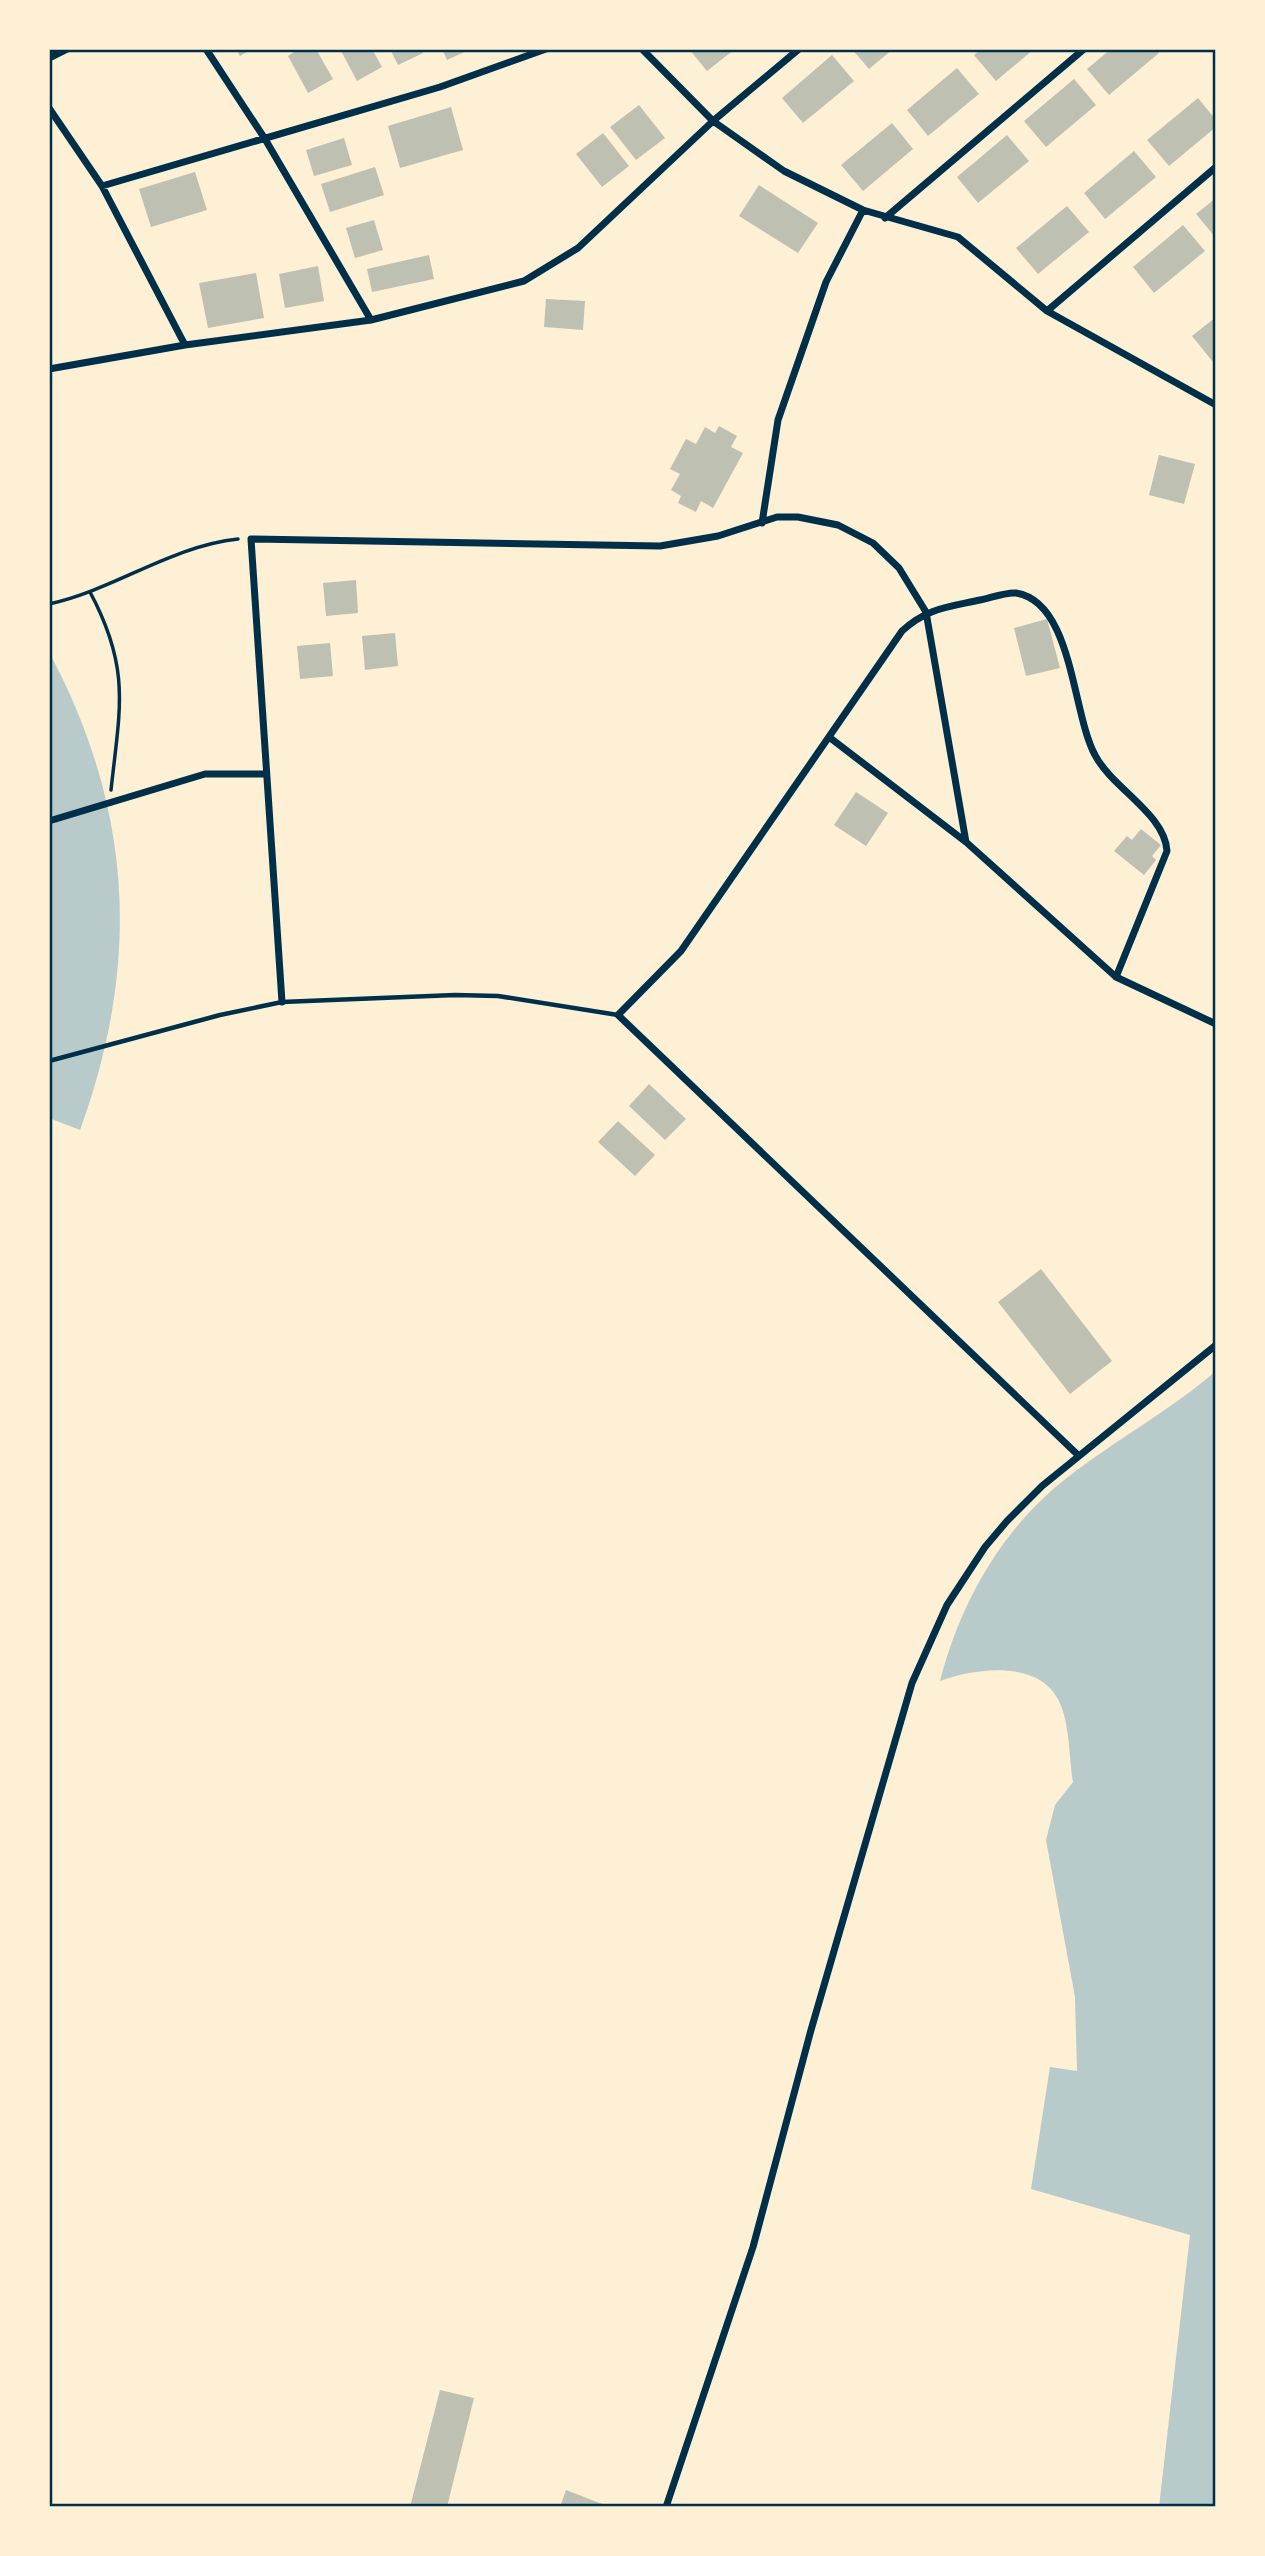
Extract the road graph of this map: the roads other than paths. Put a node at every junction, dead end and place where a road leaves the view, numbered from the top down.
1 (67, 49) edge
2 (206, 49) edge
3 (546, 49) edge
4 (642, 49) edge
5 (799, 49) edge
6 (1084, 49) edge
7 (49, 58) edge
8 (49, 108) edge
9 (713, 121) junction
10 (265, 139) junction
11 (1216, 167) edge
12 (102, 186) junction
13 (863, 210) junction
14 (885, 218) junction
15 (1047, 311) junction
16 (371, 320) junction
17 (185, 345) junction
18 (49, 369) edge
19 (1215, 404) edge
20 (762, 523) junction
21 (926, 612) junction
22 (829, 737) junction
23 (265, 774) junction
24 (49, 821) edge
25 (966, 842) junction
26 (1116, 977) junction
27 (282, 1002) junction
28 (618, 1015) junction
29 (1216, 1024) edge
30 (49, 1061) edge
31 (1216, 1345) edge
32 (1079, 1456) junction
33 (666, 2507) edge

1 - 7 street
2 - 10 street
3 - 10 street
4 - 9 street
5 - 9 street
6 - 14 street
8 - 12 street
9 - 13 street
9 - 16 street
10 - 12 street
10 - 16 street
11 - 15 street
12 - 17 street
13 - 14 street
13 - 20 street
14 - 15 street
15 - 19 street
16 - 17 street
17 - 18 street
20 - 21 street
20 - 23 street
21 - 22 street
21 - 25 street
21 - 26 street
22 - 25 street
22 - 28 street
23 - 24 street
23 - 27 street
25 - 26 street
26 - 29 street
27 - 28 lane
27 - 30 lane
28 - 32 street
31 - 32 street
32 - 33 street

